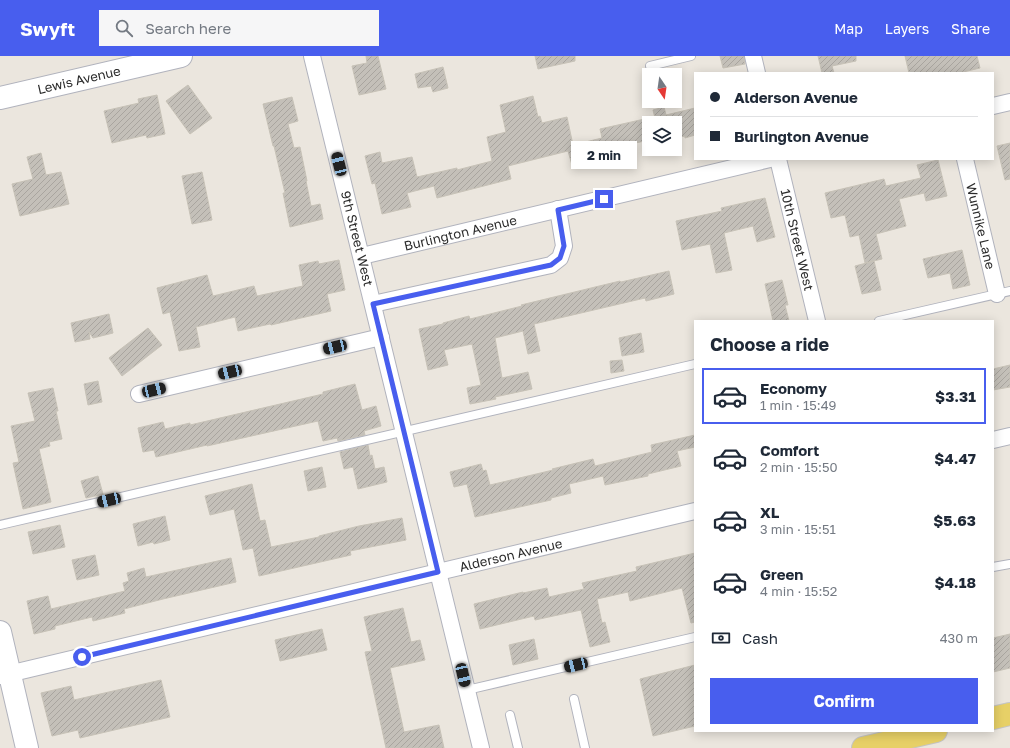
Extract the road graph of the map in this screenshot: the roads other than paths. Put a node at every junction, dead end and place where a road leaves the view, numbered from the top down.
1 (180, 56) edge
2 (312, 56) edge
3 (692, 56) edge
4 (753, 56) edge
5 (650, 66) dead end
6 (757, 72) edge
7 (0, 98) edge
8 (1010, 102) edge
9 (994, 106) edge
10 (766, 160) edge
11 (778, 160) edge
12 (965, 160) edge
13 (558, 210) junction
14 (362, 256) junction
15 (1004, 292) edge
16 (373, 304) junction
17 (817, 320) edge
18 (884, 320) edge
19 (381, 337) junction
20 (694, 364) edge
21 (139, 394) dead end
22 (404, 431) junction
23 (1010, 436) edge
24 (994, 440) edge
25 (694, 511) edge
26 (0, 525) edge
27 (1010, 564) edge
28 (994, 568) edge
29 (438, 572) junction
30 (0, 632) edge
31 (694, 637) edge
32 (5, 675) edge
33 (467, 690) junction
34 (574, 699) dead end
35 (1010, 714) edge
36 (510, 715) dead end
37 (994, 718) edge
38 (922, 736) edge
39 (28, 748) edge
40 (481, 748) edge
41 (518, 748) edge
42 (585, 748) edge
43 (863, 748) edge

1 - 7 street, Lewis Avenue
2 - 14 street, 9th Street West
3 - 5 lane
4 - 6 street
8 - 9 street
10 - 13 street, Burlington Avenue
11 - 17 street, 10th Street West
12 - 15 street, Wunnike Lane
13 - 14 street, Burlington Avenue
13 - 16 street
14 - 16 street, 9th Street West
15 - 18 lane
16 - 19 street, 9th Street West
19 - 21 street
19 - 22 street, 9th Street West
20 - 22 lane
22 - 26 lane
22 - 29 street, 9th Street West
23 - 24 street
25 - 29 street, Alderson Avenue
27 - 28 lane
29 - 32 street, Alderson Avenue
29 - 33 street, 9th Street West
30 - 32 street
31 - 33 lane
32 - 39 street
33 - 40 street, 9th Street West
34 - 42 lane
35 - 37 main road
36 - 41 lane
38 - 43 main road

